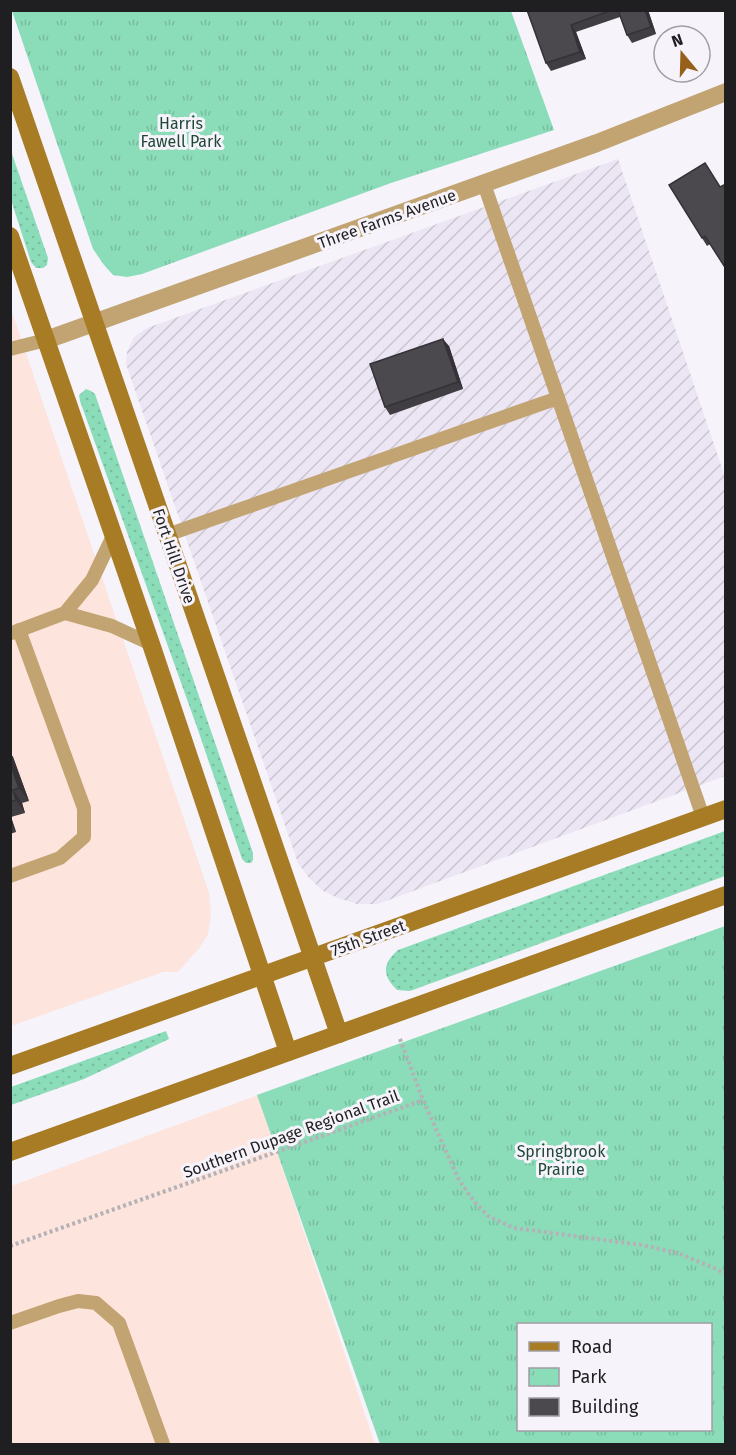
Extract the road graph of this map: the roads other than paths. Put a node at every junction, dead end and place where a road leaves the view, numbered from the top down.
1 (10, 77) edge
2 (726, 92) edge
3 (484, 184) junction
4 (10, 236) edge
5 (95, 323) junction
6 (46, 340) junction
7 (10, 349) edge
8 (558, 398) junction
9 (167, 535) junction
10 (113, 536) junction
11 (65, 614) junction
12 (15, 632) edge
13 (150, 644) junction
14 (726, 809) edge
15 (703, 817) junction
16 (10, 876) edge
17 (726, 895) edge
18 (312, 958) junction
19 (263, 976) junction
20 (339, 1034) junction
21 (288, 1052) junction
22 (10, 1066) edge
23 (10, 1152) edge
24 (10, 1323) edge
25 (163, 1444) edge

1 - 5 street, Fort Hill Drive
2 - 3 street, Three Farms Avenue
3 - 5 street, Three Farms Avenue
3 - 8 lane
4 - 6 street
5 - 6 street, Three Farms Avenue
5 - 9 street, Fort Hill Drive
6 - 7 lane
6 - 10 street
8 - 9 lane
8 - 15 lane
9 - 18 street, Fort Hill Drive
10 - 11 lane
10 - 13 street
11 - 12 lane
11 - 13 lane
12 - 16 lane
13 - 19 street
14 - 15 street, 75th Street
15 - 18 street, 75th Street
17 - 20 street
18 - 19 street, 75th Street
18 - 20 street, Fort Hill Drive
19 - 21 street
19 - 22 street, 75th Street
20 - 21 street
21 - 23 street
24 - 25 lane

